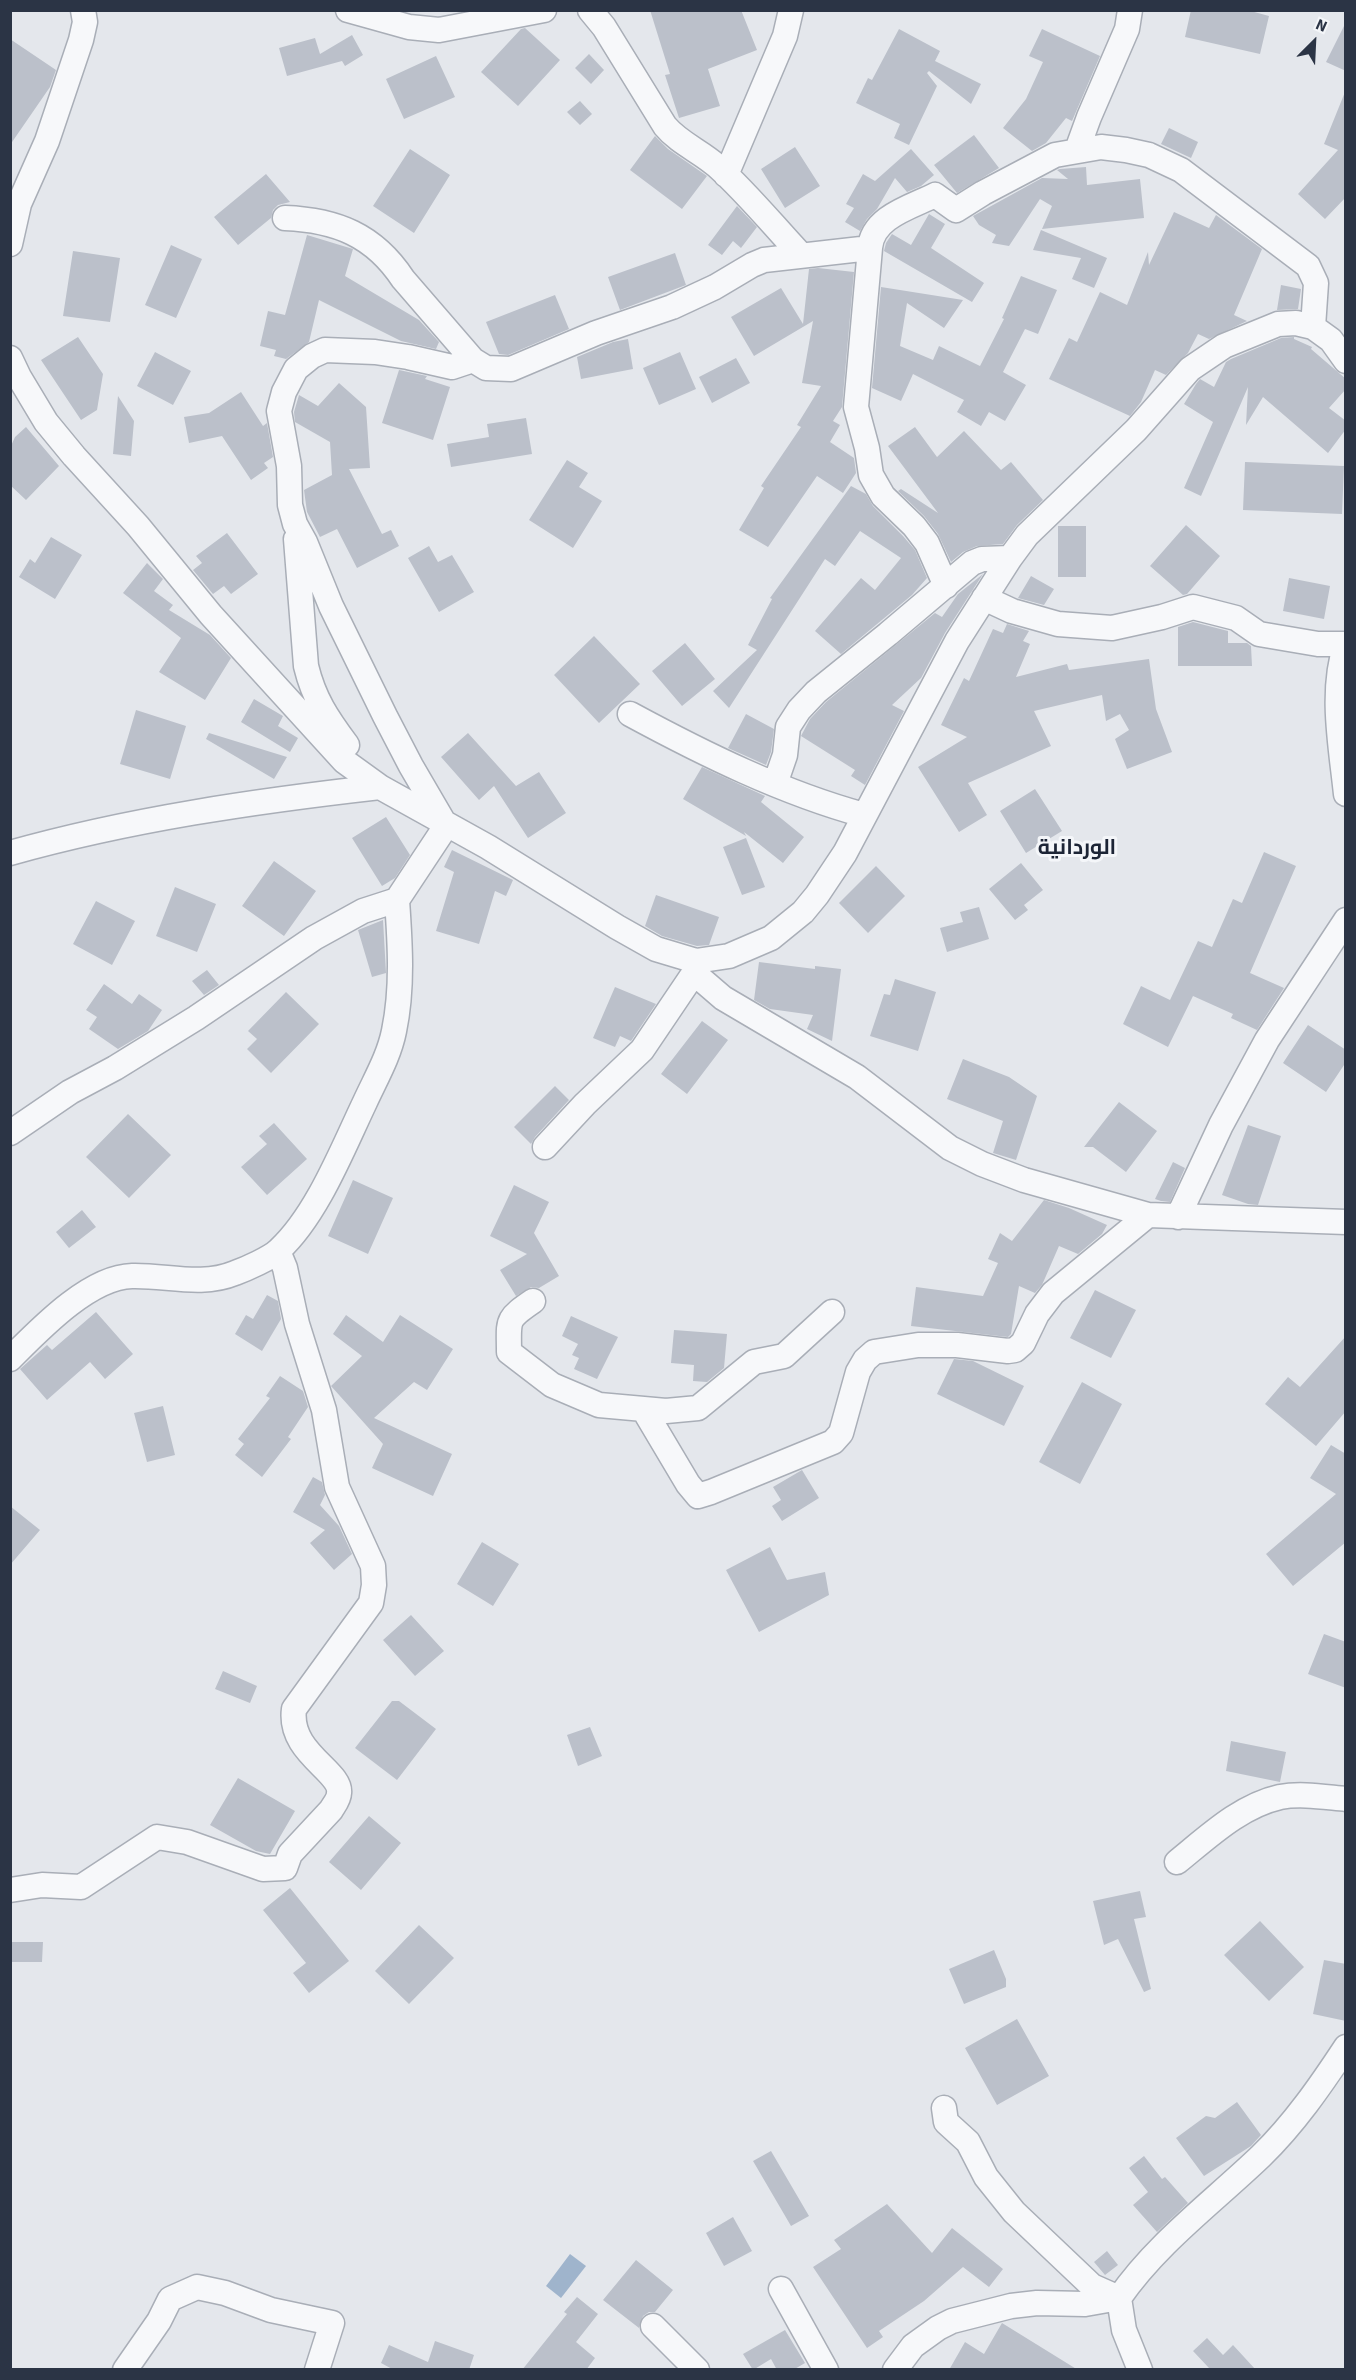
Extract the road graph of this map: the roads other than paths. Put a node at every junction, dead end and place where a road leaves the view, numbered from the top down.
1 (83, 10) edge
2 (348, 10) edge
3 (543, 10) edge
4 (590, 10) edge
5 (791, 10) edge
6 (1130, 10) edge
7 (1077, 150) junction
8 (726, 175) junction
9 (285, 218) dead end
10 (10, 244) edge
11 (870, 248) junction
12 (801, 255) junction
13 (1313, 327) junction
14 (10, 358) edge
15 (473, 360) junction
16 (1346, 361) edge
17 (295, 524) junction
18 (1010, 558) junction
19 (946, 586) junction
20 (984, 598) junction
21 (1346, 644) edge
22 (630, 714) dead end
23 (775, 784) junction
24 (380, 787) junction
25 (1346, 794) edge
26 (864, 815) junction
27 (446, 825) junction
28 (10, 853) edge
29 (397, 900) junction
30 (1346, 920) edge
31 (695, 967) junction
32 (10, 1133) edge
33 (545, 1148) dead end
34 (1148, 1215) junction
35 (1178, 1217) junction
36 (1346, 1222) edge
37 (278, 1251) junction
38 (533, 1301) dead end
39 (832, 1312) dead end
40 (10, 1359) edge
41 (644, 1410) junction
42 (1346, 1799) edge
43 (1177, 1862) dead end
44 (10, 1890) edge
45 (1346, 2047) edge
46 (944, 2108) dead end
47 (781, 2289) dead end
48 (1119, 2298) junction
49 (654, 2326) dead end
50 (125, 2370) edge
51 (317, 2370) edge
52 (697, 2370) edge
53 (826, 2370) edge
54 (895, 2370) edge
55 (1140, 2370) edge

1 - 10 street
2 - 3 street
4 - 8 street
5 - 8 street
6 - 7 street
7 - 11 street
7 - 13 street
8 - 12 street
9 - 15 street
11 - 12 street
11 - 19 street
12 - 15 street
13 - 16 street
13 - 18 street
14 - 24 street
15 - 17 street
17 - 24 street
17 - 27 street
18 - 19 street
18 - 20 street
19 - 23 street
20 - 21 street
20 - 26 street
21 - 25 street
22 - 23 street
23 - 26 street
24 - 27 street
24 - 28 street
26 - 31 street
27 - 29 street
27 - 31 street
29 - 32 street
29 - 37 street
30 - 35 street
31 - 33 street
31 - 34 street
34 - 35 street
34 - 41 street
35 - 36 street
37 - 40 street
37 - 44 street
38 - 41 street
39 - 41 street
42 - 43 street
45 - 48 street
46 - 48 street
47 - 53 street
48 - 54 street
48 - 55 street
49 - 52 street
50 - 51 street

